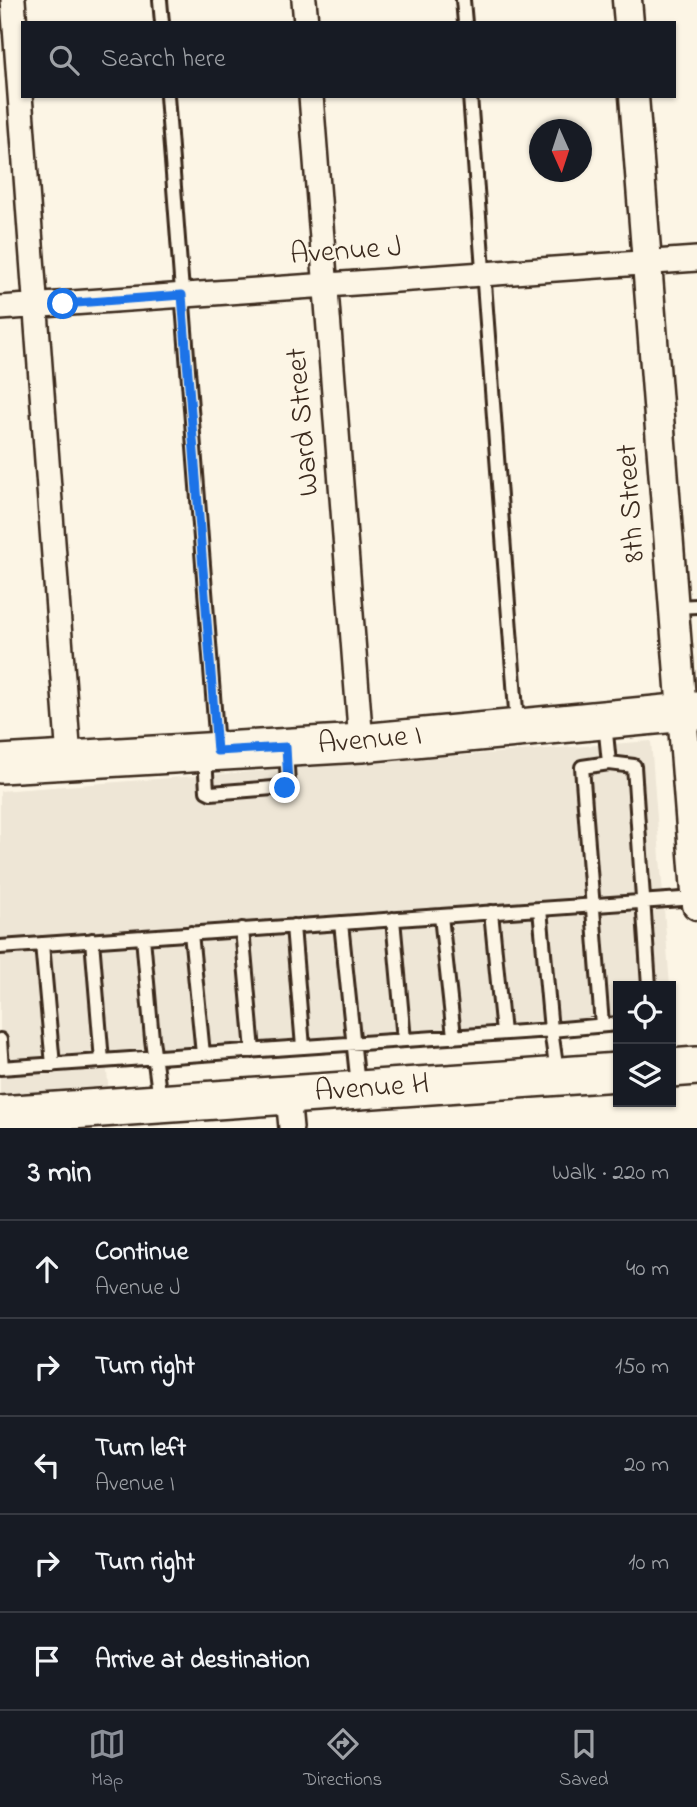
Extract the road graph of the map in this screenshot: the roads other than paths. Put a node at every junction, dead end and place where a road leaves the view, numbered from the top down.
1 (13, 0) edge
2 (160, 0) edge
3 (304, 0) edge
4 (463, 0) edge
5 (627, 0) edge
6 (162, 21) edge
7 (306, 21) edge
8 (465, 21) edge
9 (629, 21) edge
10 (167, 98) edge
11 (311, 98) edge
12 (470, 98) edge
13 (634, 98) edge
14 (697, 259) edge
15 (647, 262) junction
16 (483, 274) junction
17 (325, 285) junction
18 (182, 295) junction
19 (36, 306) junction
20 (0, 309) edge
21 (685, 606) edge
22 (690, 712) edge
23 (605, 720) junction
24 (517, 728) junction
25 (361, 743) junction
26 (211, 751) junction
27 (69, 759) junction
28 (609, 763) junction
29 (0, 764) edge
30 (696, 898) edge
31 (642, 901) junction
32 (592, 905) junction
33 (697, 905) edge
34 (541, 909) junction
35 (491, 912) junction
36 (441, 916) junction
37 (393, 919) junction
38 (341, 923) junction
39 (293, 926) junction
40 (242, 929) junction
41 (191, 933) junction
42 (143, 937) junction
43 (92, 940) junction
44 (42, 944) junction
45 (0, 947) edge
46 (649, 981) edge
47 (613, 1024) edge
48 (603, 1025) junction
49 (551, 1030) junction
50 (503, 1033) junction
51 (454, 1037) junction
52 (0, 1040) edge
53 (404, 1040) junction
54 (352, 1044) junction
55 (303, 1047) junction
56 (253, 1051) junction
57 (203, 1054) junction
58 (155, 1058) junction
59 (102, 1061) junction
60 (53, 1065) junction
61 (697, 1066) edge
62 (1, 1068) edge
63 (676, 1068) edge
64 (613, 1072) edge
65 (557, 1076) junction
66 (358, 1090) junction
67 (161, 1104) junction
68 (290, 1111) edge
69 (0, 1115) edge

1 - 19 street
2 - 6 lane
3 - 7 street
4 - 8 lane
5 - 9 street
10 - 18 lane
11 - 17 street, Ward Street
12 - 16 lane
13 - 15 street, 8th Street
14 - 15 street, Avenue J
15 - 16 street, Avenue J
15 - 21 street, 8th Street
16 - 17 street, Avenue J
16 - 24 lane
17 - 18 street, Avenue J
17 - 25 street, Ward Street
18 - 19 street, Avenue J
18 - 26 lane
19 - 20 street, Avenue J
19 - 27 street
21 - 22 street, 8th Street
22 - 23 main road, Avenue I
22 - 30 street, 8th Street
23 - 24 main road, Avenue I
23 - 28 lane
24 - 25 main road, Avenue I
25 - 26 main road, Avenue I
26 - 27 main road, Avenue I
27 - 29 main road, Avenue I
28 - 31 lane
28 - 32 lane
30 - 31 lane
30 - 33 street, 8th Street
31 - 32 lane
31 - 46 lane
32 - 34 lane
32 - 48 lane
34 - 35 lane
34 - 49 lane
35 - 36 lane
35 - 50 lane
36 - 37 lane
36 - 51 lane
37 - 38 lane
37 - 53 lane
38 - 39 lane
38 - 54 lane
39 - 40 lane
39 - 55 lane
40 - 41 lane
40 - 56 lane
41 - 42 lane
41 - 57 lane
42 - 43 lane
42 - 58 lane
43 - 44 lane
43 - 59 lane
44 - 45 lane
44 - 60 lane
47 - 48 lane
48 - 49 lane
49 - 50 lane
49 - 65 lane
50 - 51 lane
51 - 53 lane
52 - 62 lane
53 - 54 lane
54 - 55 lane
54 - 66 lane
55 - 56 lane
56 - 57 lane
57 - 58 lane
58 - 59 lane
58 - 67 lane
59 - 60 lane
60 - 62 lane
61 - 63 main road
64 - 65 main road, Avenue H
65 - 66 main road, Avenue H
66 - 68 main road, Avenue H
67 - 68 main road, Avenue H
67 - 69 main road, Avenue H

